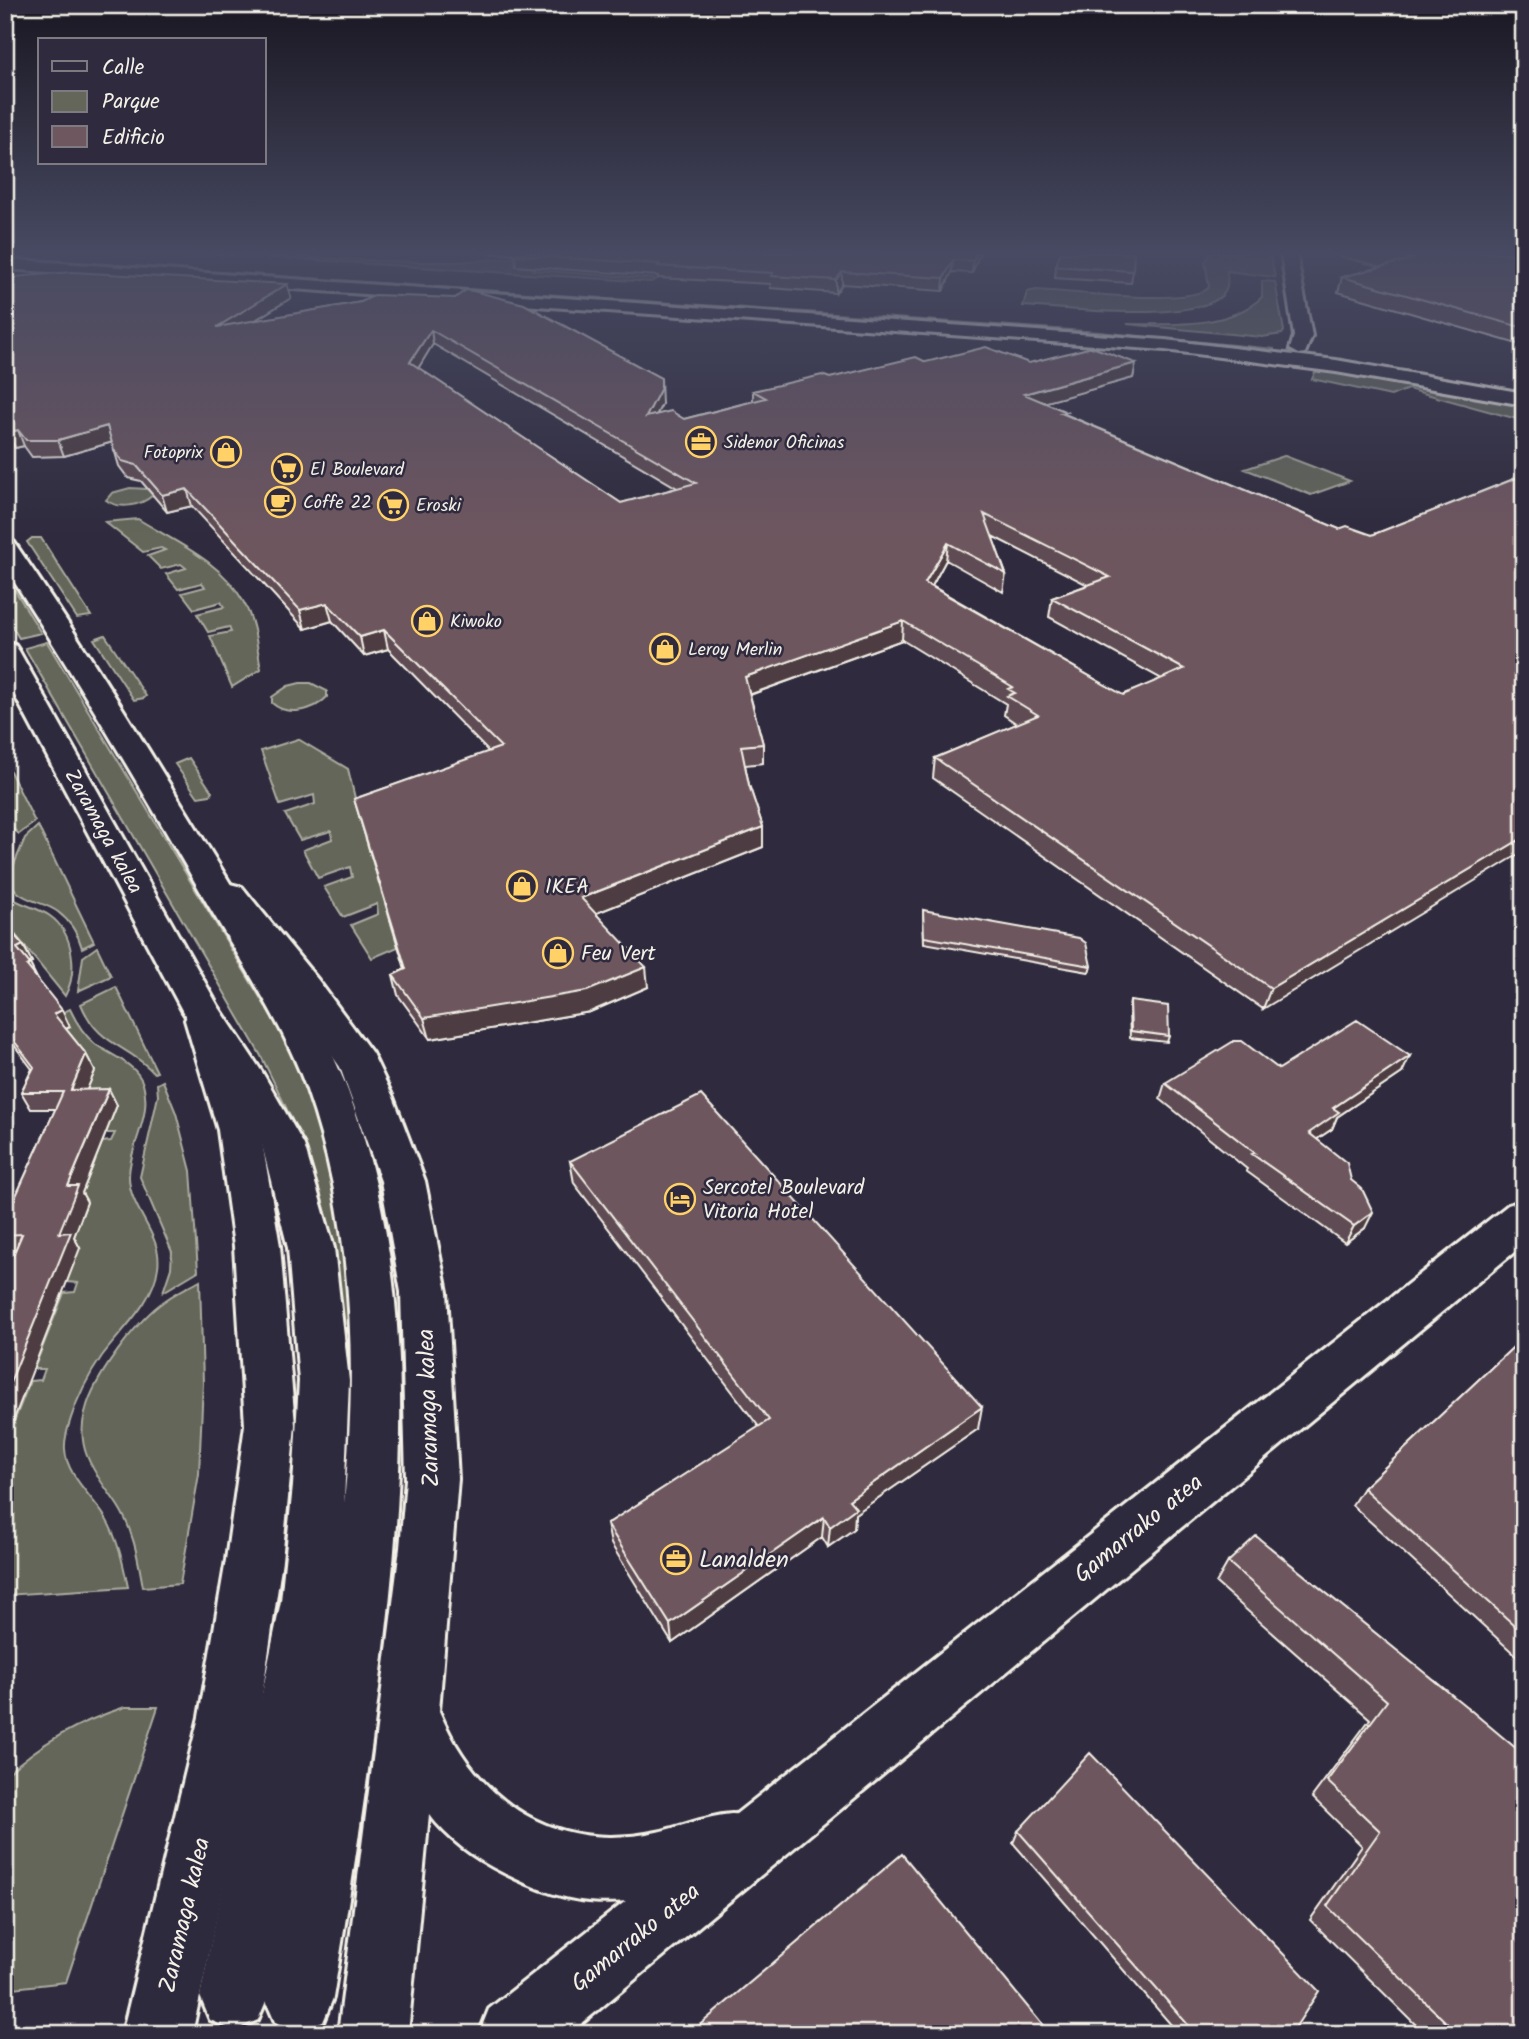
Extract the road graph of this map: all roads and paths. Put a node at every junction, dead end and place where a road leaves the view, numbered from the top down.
1 (1191, 348) edge
2 (1291, 348) edge
3 (1299, 349) joint
4 (1524, 386) edge
5 (1524, 399) edge
6 (5, 547) edge
7 (9, 668) edge
8 (192, 847) junction
9 (202, 1012) junction
10 (1524, 1219) edge
11 (410, 1715) junction
12 (755, 1840) junction
13 (234, 1996) dead end
14 (299, 1998) dead end
15 (157, 2034) edge
16 (373, 2034) edge
17 (514, 2034) edge

1 - 5 main road
2 - 3 main road
3 - 4 main road
6 - 8 main road, Zaramaga kalea
7 - 9 main road, Zaramaga kalea
8 - 11 main road, Zaramaga kalea
8 - 14 main road, Zaramaga kalea
9 - 13 main road, Zaramaga kalea
9 - 15 main road, Zaramaga kalea
10 - 12 main road, Gamarrako atea
11 - 12 main road, Gamarrako atea
11 - 16 main road, Zaramaga kalea
12 - 17 main road, Gamarrako atea

